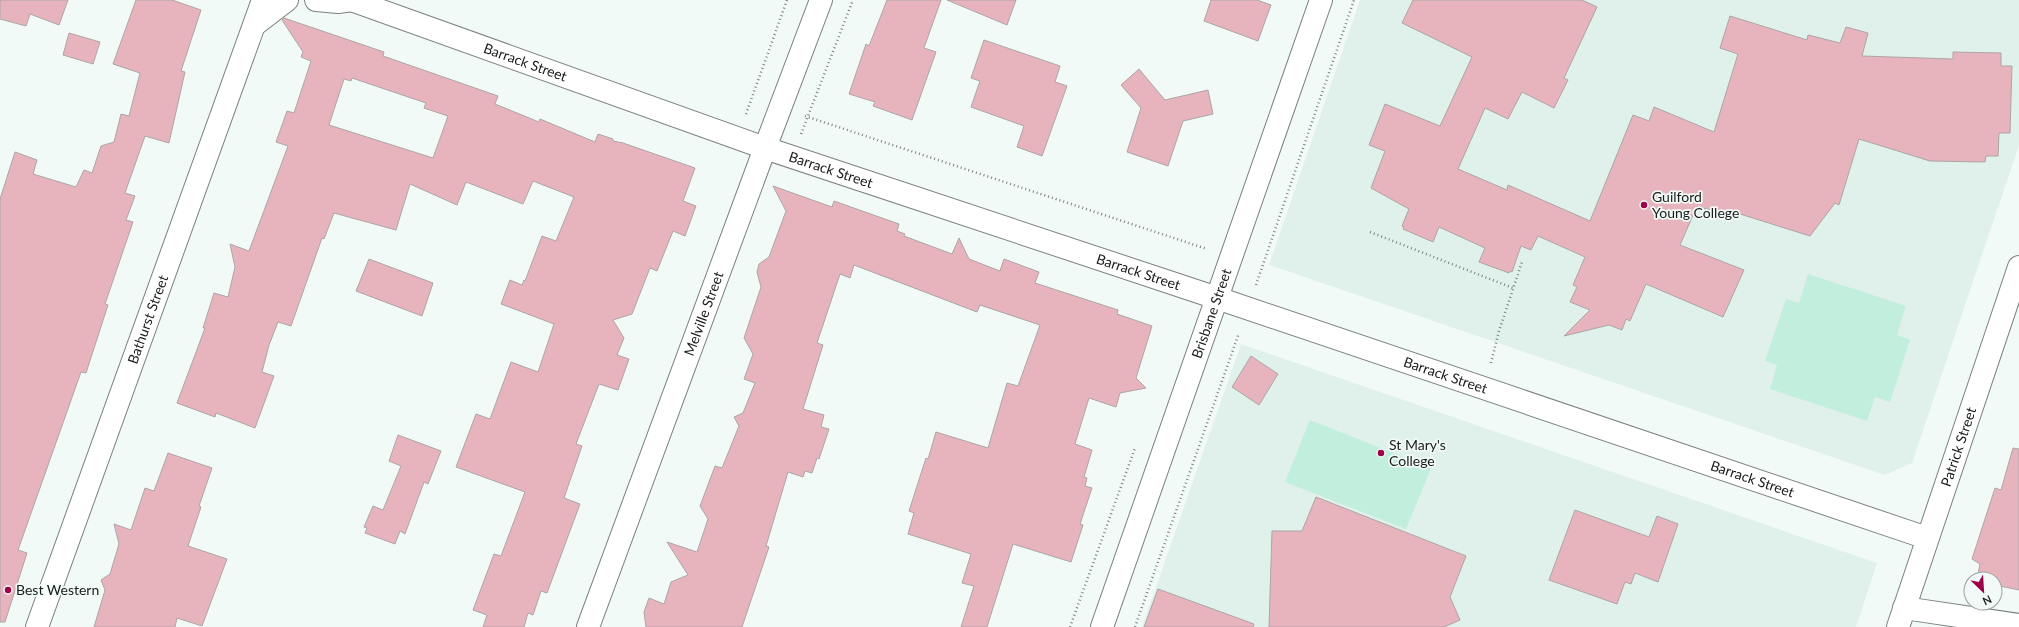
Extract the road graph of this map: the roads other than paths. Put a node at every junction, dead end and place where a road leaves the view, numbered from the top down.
1 (287, 0) edge
2 (316, 0) edge
3 (352, 0) edge
4 (821, 0) edge
5 (1321, 0) edge
6 (261, 9) edge
7 (765, 148) junction
8 (2019, 267) edge
9 (1217, 298) junction
10 (1926, 538) junction
11 (1901, 617) edge
12 (2019, 625) edge
13 (37, 627) edge
14 (588, 627) edge
15 (1102, 627) edge

1 - 6 street
2 - 3 street
3 - 7 street, Barrack Street
4 - 7 street, Melville Street
5 - 9 street, Brisbane Street
6 - 13 street, Bathurst Street
7 - 9 street, Barrack Street
7 - 14 street, Melville Street
8 - 10 street, Patrick Street
9 - 10 street, Barrack Street
9 - 15 street, Brisbane Street
10 - 11 street, Patrick Street
11 - 12 street

